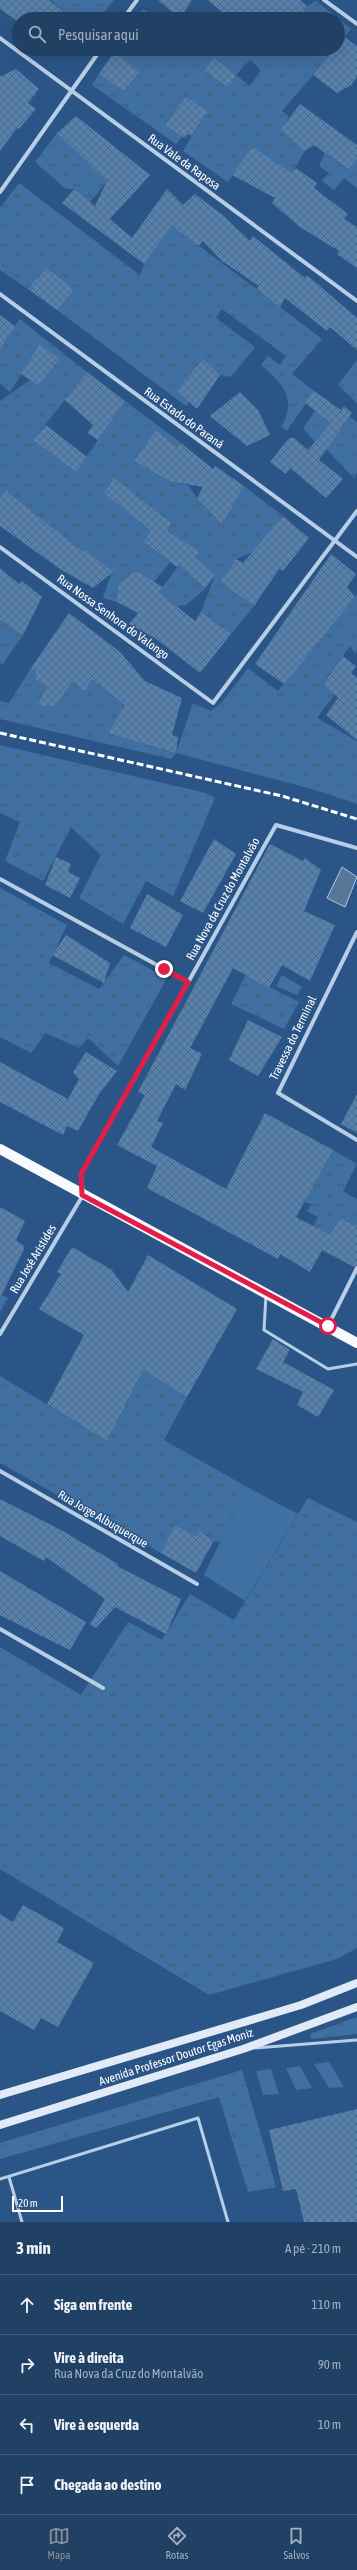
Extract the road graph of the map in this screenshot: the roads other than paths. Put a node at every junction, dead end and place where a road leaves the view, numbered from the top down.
1 (137, 0) edge
2 (324, 0) edge
3 (128, 12) edge
4 (340, 12) edge
5 (345, 15) edge
6 (357, 24) edge
7 (0, 38) edge
8 (12, 47) edge
9 (24, 56) edge
10 (96, 56) edge
11 (71, 91) junction
12 (0, 192) edge
13 (0, 294) edge
14 (357, 301) edge
15 (357, 511) edge
16 (335, 541) junction
17 (0, 547) edge
18 (357, 557) edge
19 (357, 848) edge
20 (0, 879) edge
21 (357, 932) edge
22 (188, 982) junction
23 (357, 1140) edge
24 (0, 1149) edge
25 (82, 1195) junction
26 (357, 1268) edge
27 (266, 1293) junction
28 (328, 1326) junction
29 (0, 1334) edge
30 (357, 1344) edge
31 (357, 1364) edge
32 (0, 1471) edge
33 (197, 1584) dead end
34 (0, 1629) edge
35 (103, 1688) dead end
36 (357, 1983) edge
37 (357, 2007) edge
38 (357, 2040) edge
39 (243, 2048) junction
40 (0, 2094) edge
41 (0, 2125) edge
42 (9, 2177) junction
43 (0, 2180) edge
44 (22, 2222) edge
45 (228, 2222) edge

1 - 3 street
2 - 4 street
5 - 6 street
7 - 8 street, Rua Vale da Raposa
9 - 11 street, Rua Vale da Raposa
10 - 11 street
11 - 12 street
11 - 14 street, Rua Vale da Raposa
13 - 16 street, Rua Estado do Paraná
15 - 16 street
16 - 17 street, Rua Nossa Senhora do Valongo
16 - 18 street, Rua Estado do Paraná
19 - 22 street, Rua Nova da Cruz do Montalvão
20 - 22 street
21 - 23 street, Travessa do Terminal
22 - 25 street, Rua Nova da Cruz do Montalvão
24 - 25 main road
25 - 27 main road
25 - 29 street, Rua José Aristides
26 - 28 street
27 - 28 main road
27 - 31 lane
28 - 30 main road
32 - 33 street, Rua Jorge Albuquerque
34 - 35 street
36 - 40 main road, Avenida Professor Doutor Egas Moniz
37 - 39 main road, Avenida Professor Doutor Egas Moniz
38 - 39 lane
39 - 41 main road, Avenida Professor Doutor Egas Moniz
42 - 43 lane
42 - 44 lane
42 - 45 lane

